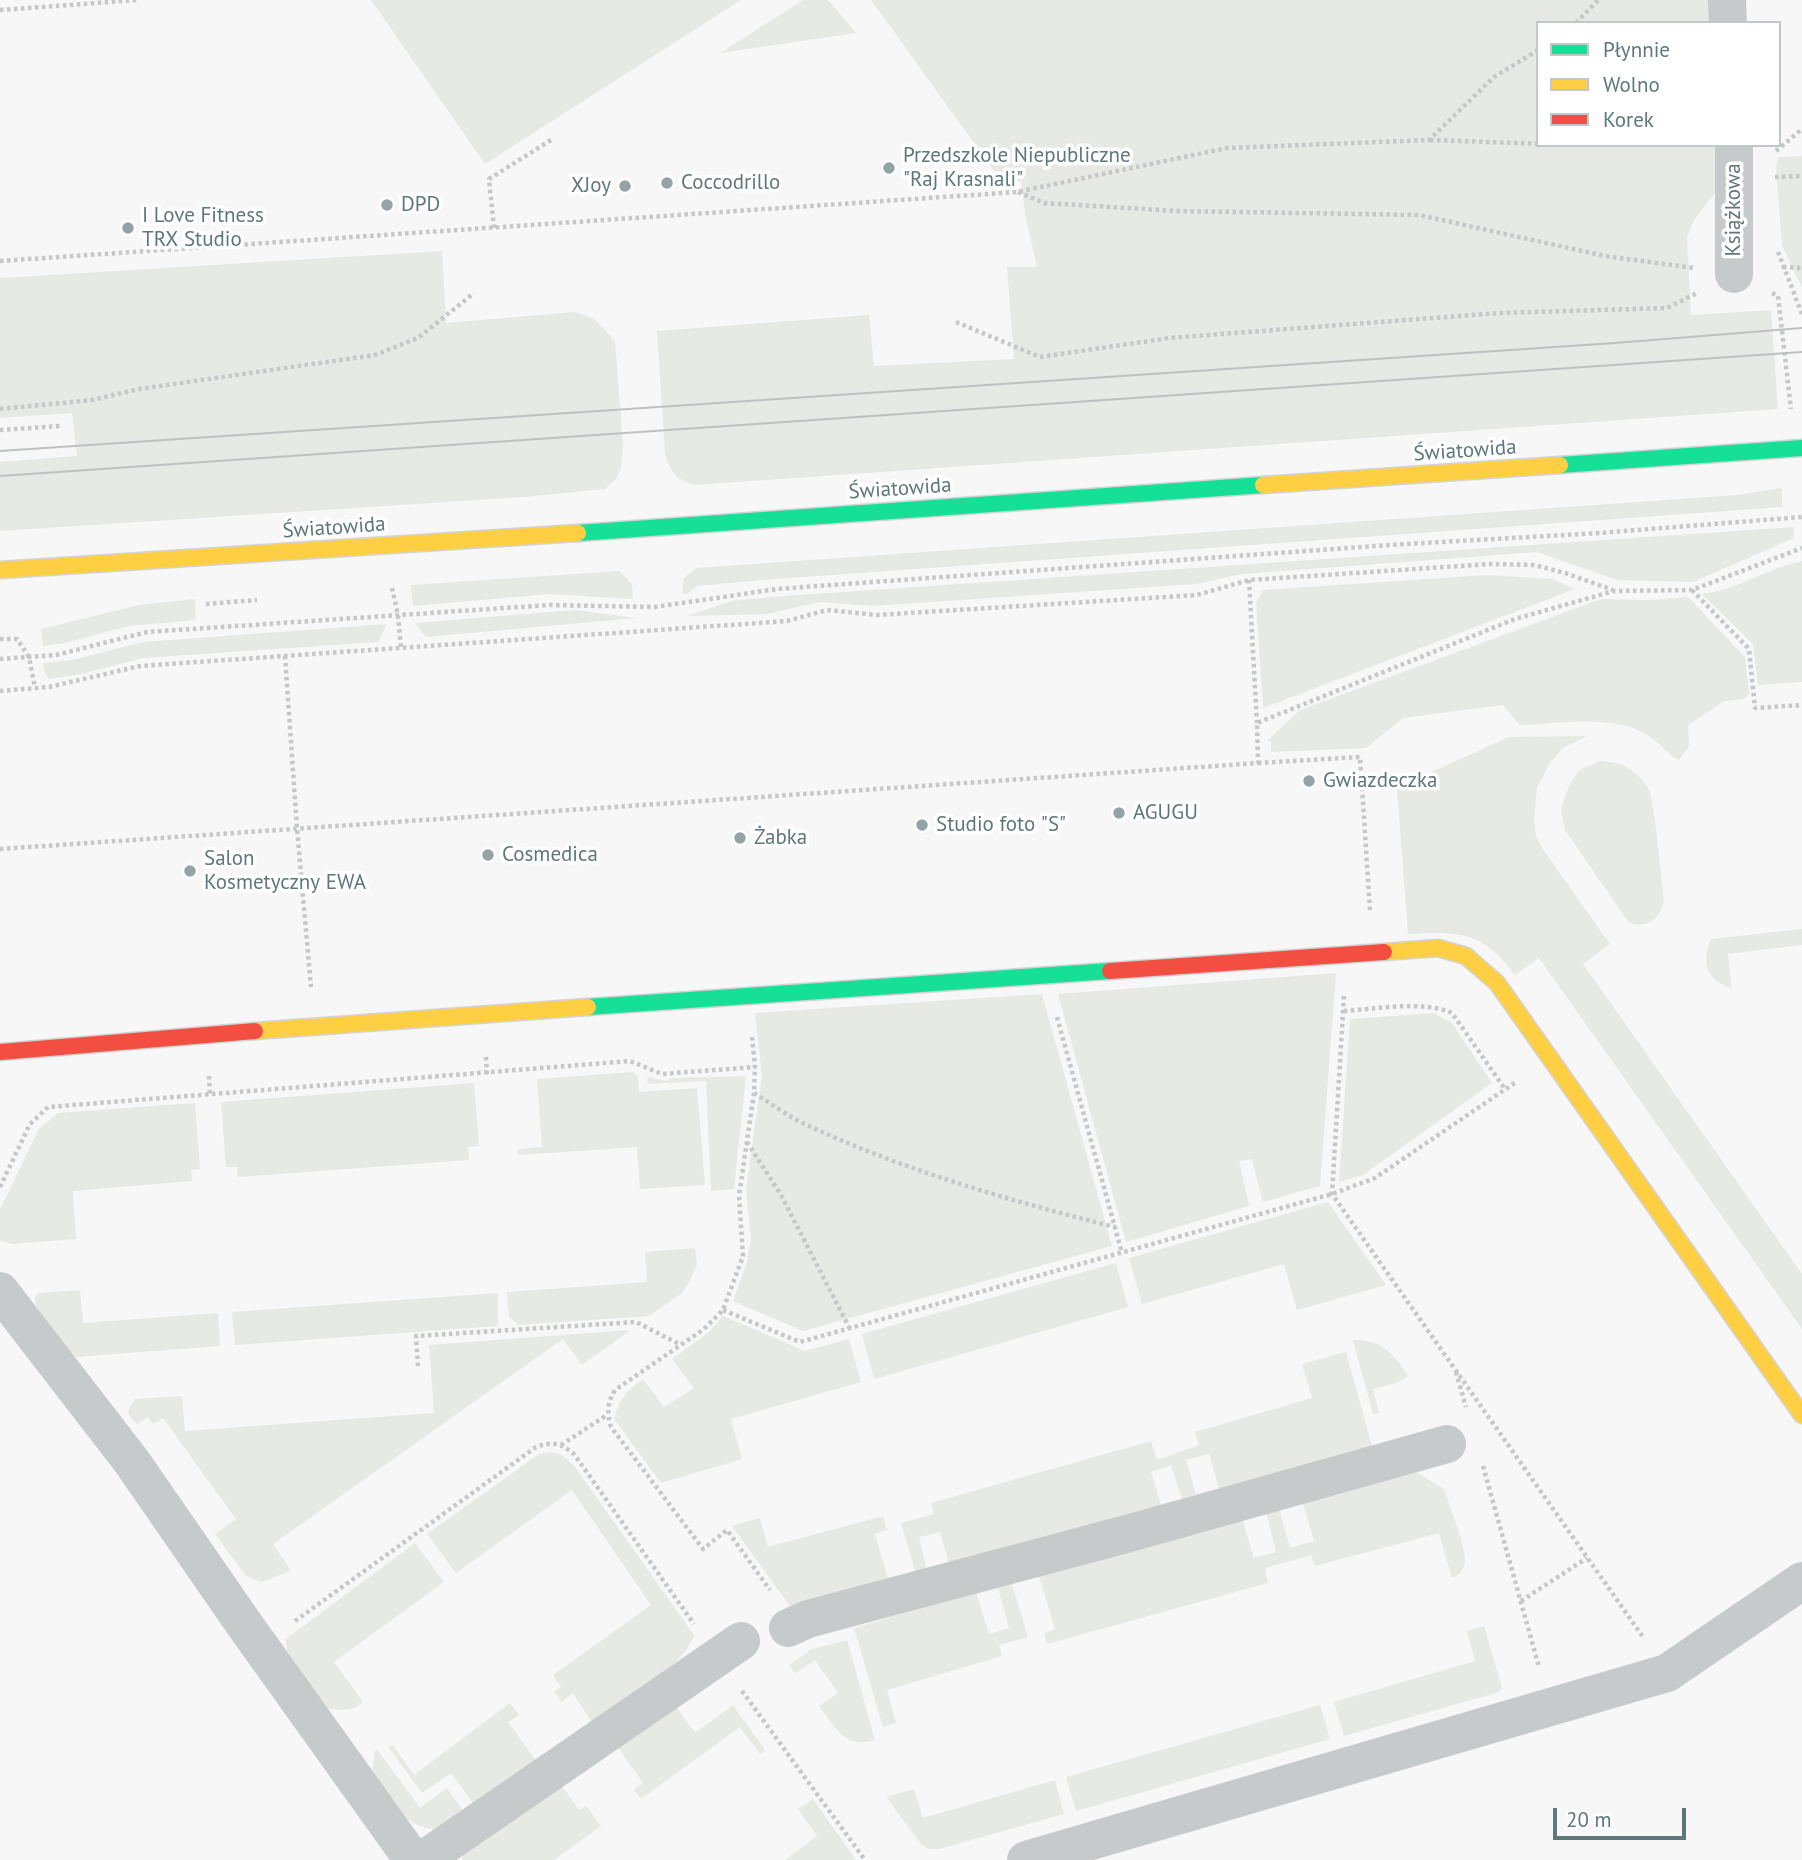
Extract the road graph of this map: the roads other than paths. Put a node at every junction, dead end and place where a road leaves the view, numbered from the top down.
1 (1727, 0) edge
2 (1728, 21) edge
3 (1734, 147) edge
4 (1734, 274) road end
5 (1802, 448) edge
6 (0, 570) edge
7 (0, 1052) edge
8 (0, 1291) edge
9 (1802, 1415) edge
10 (1447, 1444) dead end
11 (1802, 1581) edge
12 (791, 1627) road end
13 (729, 1649) road end
14 (413, 1860) edge
15 (423, 1860) edge
16 (1026, 1860) edge

1 - 2 street
3 - 4 street, Książkowa
5 - 6 street, Światowida
7 - 9 street
8 - 14 street
10 - 12 street
11 - 16 street
13 - 15 street

